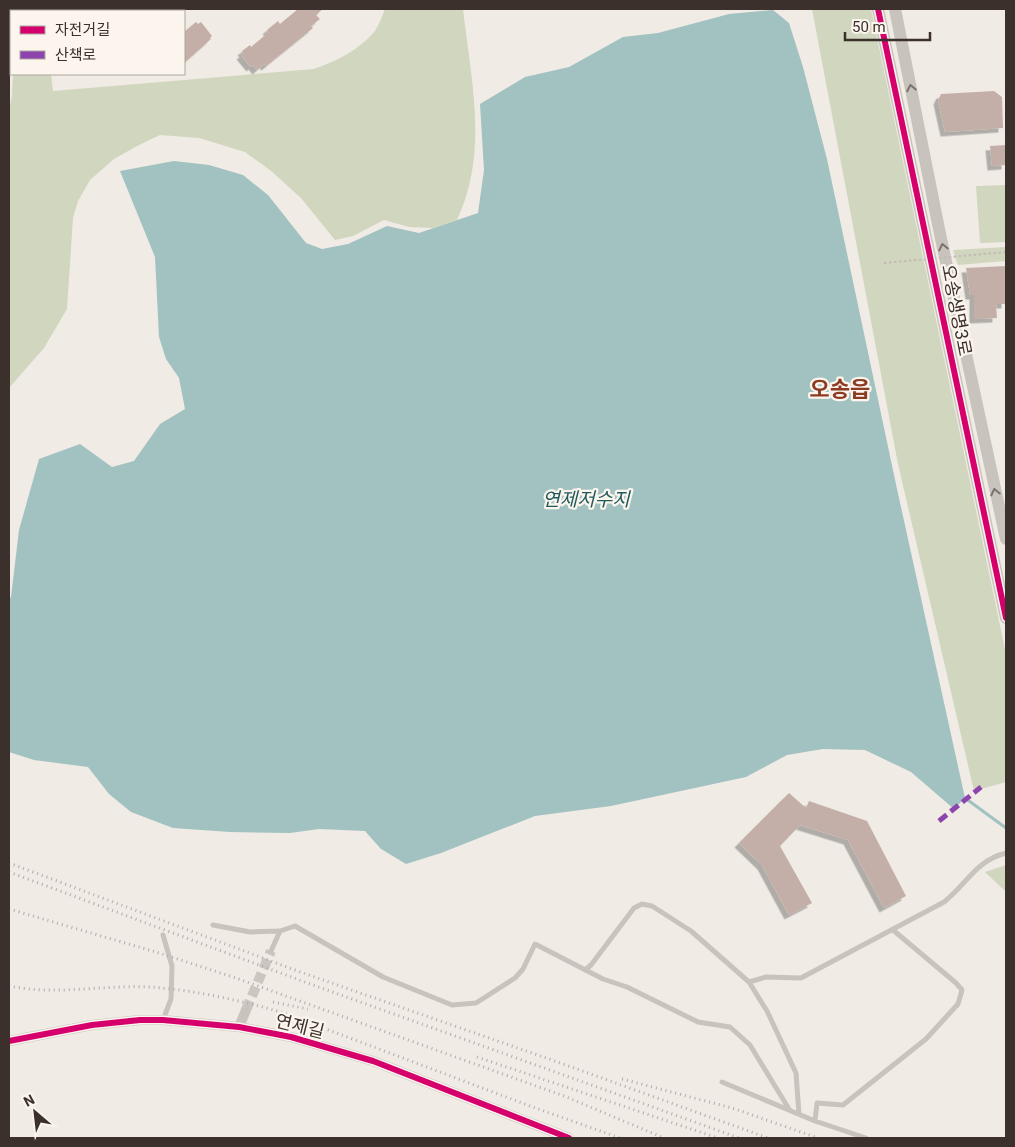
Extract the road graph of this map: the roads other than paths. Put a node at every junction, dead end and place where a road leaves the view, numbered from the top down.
1 (878, 9) edge
2 (895, 9) edge
3 (1006, 539) edge
4 (1006, 618) edge
5 (1006, 853) edge
6 (212, 925) dead end
7 (893, 930) junction
8 (280, 931) junction
9 (163, 935) dead end
10 (271, 952) tunnel mouth
11 (584, 970) junction
12 (749, 982) junction
13 (246, 1010) tunnel mouth
14 (163, 1020) junction
15 (239, 1027) junction
16 (9, 1041) edge
17 (722, 1082) dead end
18 (789, 1109) junction
19 (799, 1114) junction
20 (815, 1121) junction
21 (569, 1138) edge
22 (866, 1138) edge

1 - 4 street, 오송생명3로
3 -> 2 street, 오송생명3로
5 - 7 lane
6 - 8 lane
7 - 12 lane
7 - 20 lane
8 - 10 lane
8 - 11 lane
9 - 14 lane
11 - 12 lane
11 - 18 lane
12 - 19 lane
13 - 15 street
14 - 15 street, 연제길
14 - 16 street, 연제길
15 - 21 street, 연제길
17 - 18 lane
18 - 19 lane
19 - 20 lane
20 - 22 lane

